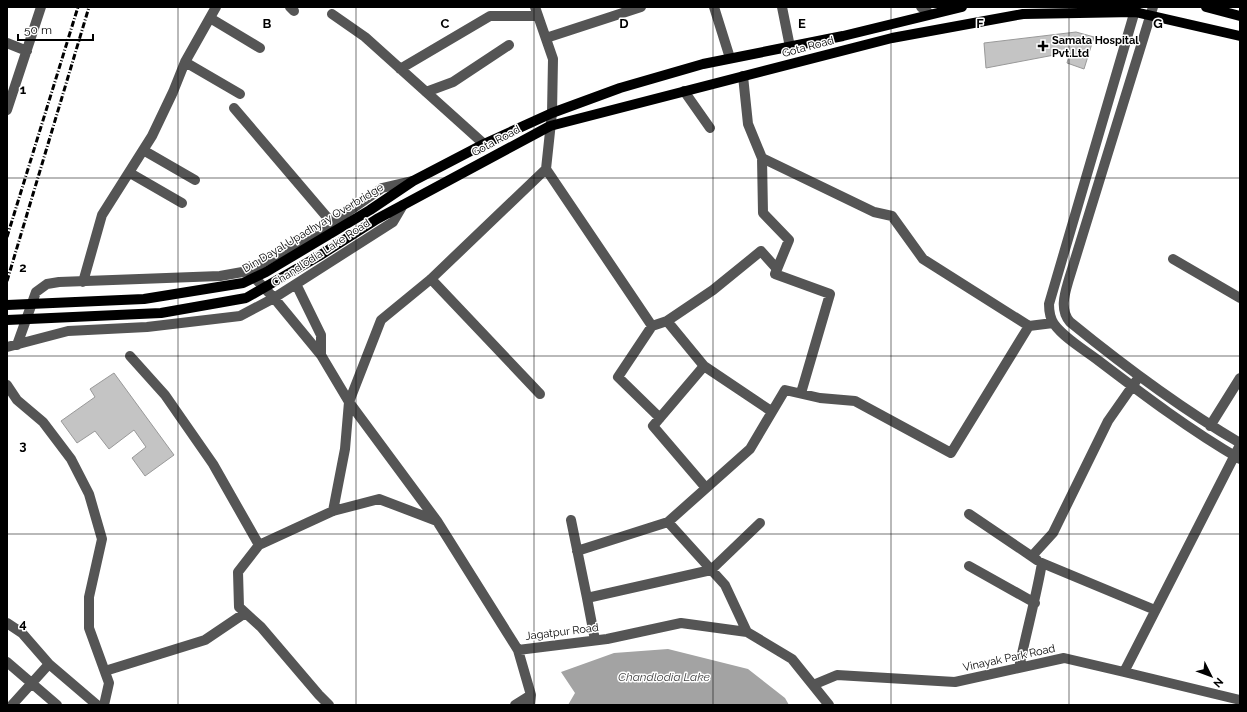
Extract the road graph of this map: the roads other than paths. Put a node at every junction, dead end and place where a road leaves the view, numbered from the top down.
1 (42, 7) edge
2 (216, 7) edge
3 (641, 7) edge
4 (714, 7) edge
5 (782, 7) edge
6 (921, 7) edge
7 (962, 7) edge
8 (1206, 7) edge
9 (1135, 9) edge
10 (1152, 11) edge
11 (536, 12) edge
12 (332, 14) dead end
13 (930, 14) junction
14 (1240, 16) edge
15 (210, 18) junction
16 (1240, 36) edge
17 (546, 38) junction
18 (7, 43) edge
19 (509, 45) dead end
20 (790, 47) junction
21 (260, 48) dead end
22 (27, 51) junction
23 (730, 58) junction
24 (185, 62) junction
25 (400, 69) junction
26 (743, 76) junction
27 (684, 91) junction
28 (426, 92) junction
29 (240, 94) dead end
30 (234, 108) dead end
31 (7, 110) edge
32 (552, 113) junction
33 (550, 126) junction
34 (710, 128) dead end
35 (484, 144) junction
36 (143, 150) junction
37 (1094, 151) junction
38 (1107, 154) junction
39 (762, 158) junction
40 (546, 169) junction
41 (130, 173) junction
42 (195, 180) dead end
43 (413, 181) junction
44 (182, 203) dead end
45 (403, 205) junction
46 (332, 222) junction
47 (1173, 259) dead end
48 (777, 269) junction
49 (248, 271) junction
50 (431, 279) junction
51 (83, 282) junction
52 (296, 284) junction
53 (274, 298) junction
54 (1240, 298) edge
55 (7, 305) edge
56 (7, 320) edge
57 (668, 322) junction
58 (1054, 323) junction
59 (652, 326) junction
60 (1029, 326) junction
61 (12, 346) edge
62 (321, 355) junction
63 (130, 356) dead end
64 (704, 366) junction
65 (1139, 376) junction
66 (1240, 378) edge
67 (7, 385) edge
68 (1132, 387) junction
69 (540, 394) dead end
70 (801, 394) junction
71 (349, 402) junction
72 (771, 411) junction
73 (660, 418) junction
74 (1210, 426) junction
75 (1240, 444) edge
76 (1237, 458) edge
77 (706, 488) junction
78 (333, 511) junction
79 (969, 514) dead end
80 (571, 520) dead end
81 (437, 521) junction
82 (668, 522) junction
83 (760, 522) dead end
84 (259, 545) junction
85 (577, 551) junction
86 (1032, 556) junction
87 (1042, 563) junction
88 (969, 566) dead end
89 (711, 570) junction
90 (587, 598) junction
91 (1035, 603) junction
92 (1155, 610) junction
93 (245, 613) junction
94 (7, 623) edge
95 (747, 632) junction
96 (595, 640) junction
97 (518, 650) junction
98 (7, 662) edge
99 (49, 664) junction
100 (1019, 668) junction
101 (105, 671) junction
102 (1124, 672) junction
103 (32, 683) junction
104 (813, 685) junction
105 (531, 700) edge
106 (1240, 700) edge
107 (12, 705) edge
108 (57, 705) edge
109 (97, 705) edge
110 (104, 705) edge
111 (329, 705) edge
112 (515, 705) edge
113 (829, 705) edge

1 - 22 street
2 - 15 street
3 - 17 street
4 - 23 street
5 - 20 street
6 - 13 street
7 - 13 main road, Gota Road
8 - 14 main road
9 - 10 main road, Gota Road
9 - 26 main road, Gota Road
9 - 37 street
10 - 16 main road, Gota Road
10 - 38 street
11 - 17 street
11 - 25 street
12 - 25 street
13 - 20 main road, Gota Road
15 - 21 street
15 - 24 street
17 - 32 street
18 - 22 street
19 - 28 street
20 - 23 main road, Gota Road
22 - 31 street
23 - 32 main road, Gota Road
24 - 29 street
24 - 36 street
25 - 28 street
26 - 27 main road, Gota Road
26 - 39 street
27 - 33 main road, Gota Road
27 - 34 street
28 - 35 street
30 - 46 street
32 - 33 street
32 - 35 main road, Gota Road
33 - 40 street
33 - 45 main road, Gota Road
35 - 43 main road, Gota Road
36 - 41 street
36 - 42 street
37 - 38 street
37 - 58 street
38 - 65 street
39 - 48 street
39 - 60 street
40 - 50 street
40 - 59 street
41 - 44 street
41 - 51 street
43 - 46 street
43 - 55 main road, Din Dayal Upadhyay Overbridge
45 - 52 street, Chandlodia Lake Road
45 - 56 main road
46 - 49 street
47 - 54 street
48 - 57 street
48 - 70 street
49 - 51 street
49 - 53 street
50 - 69 street
50 - 71 street
51 - 61 street
52 - 53 street, Chandlodia Lake Road
52 - 62 street
53 - 61 street
53 - 62 street, Chandlodia Lake Road
57 - 59 street
57 - 64 street
58 - 60 street
58 - 68 street
59 - 73 street
60 - 70 street
62 - 71 street, Chandlodia Lake Road
63 - 84 street
64 - 72 street
64 - 73 street
65 - 68 street
65 - 74 street
66 - 74 street
67 - 101 street
68 - 76 street
68 - 86 street
70 - 72 street
71 - 78 street
71 - 81 street, Jagatpur Road
72 - 77 street
73 - 77 street
74 - 75 street
75 - 76 street
76 - 92 street
77 - 82 street
78 - 81 street
78 - 84 street
79 - 86 street
80 - 85 street
81 - 97 street, Jagatpur Road
82 - 85 street
82 - 89 street
83 - 89 street
84 - 93 street
85 - 90 street
86 - 87 street
87 - 91 street
87 - 92 street
88 - 91 street
89 - 90 street
89 - 95 street
90 - 96 street
91 - 100 street
92 - 102 street
93 - 101 street
93 - 111 street
94 - 99 street
95 - 96 street, Jagatpur Road
95 - 104 street, Jagatpur Road
96 - 97 street, Jagatpur Road
97 - 105 street
98 - 103 street
99 - 103 street
99 - 109 street
100 - 102 street, Vinayak Park Road
100 - 104 street, Vinayak Park Road
101 - 110 street
102 - 106 street, Vinayak Park Road
103 - 107 street
103 - 108 street
104 - 113 street, Jagatpur Road
105 - 112 street

